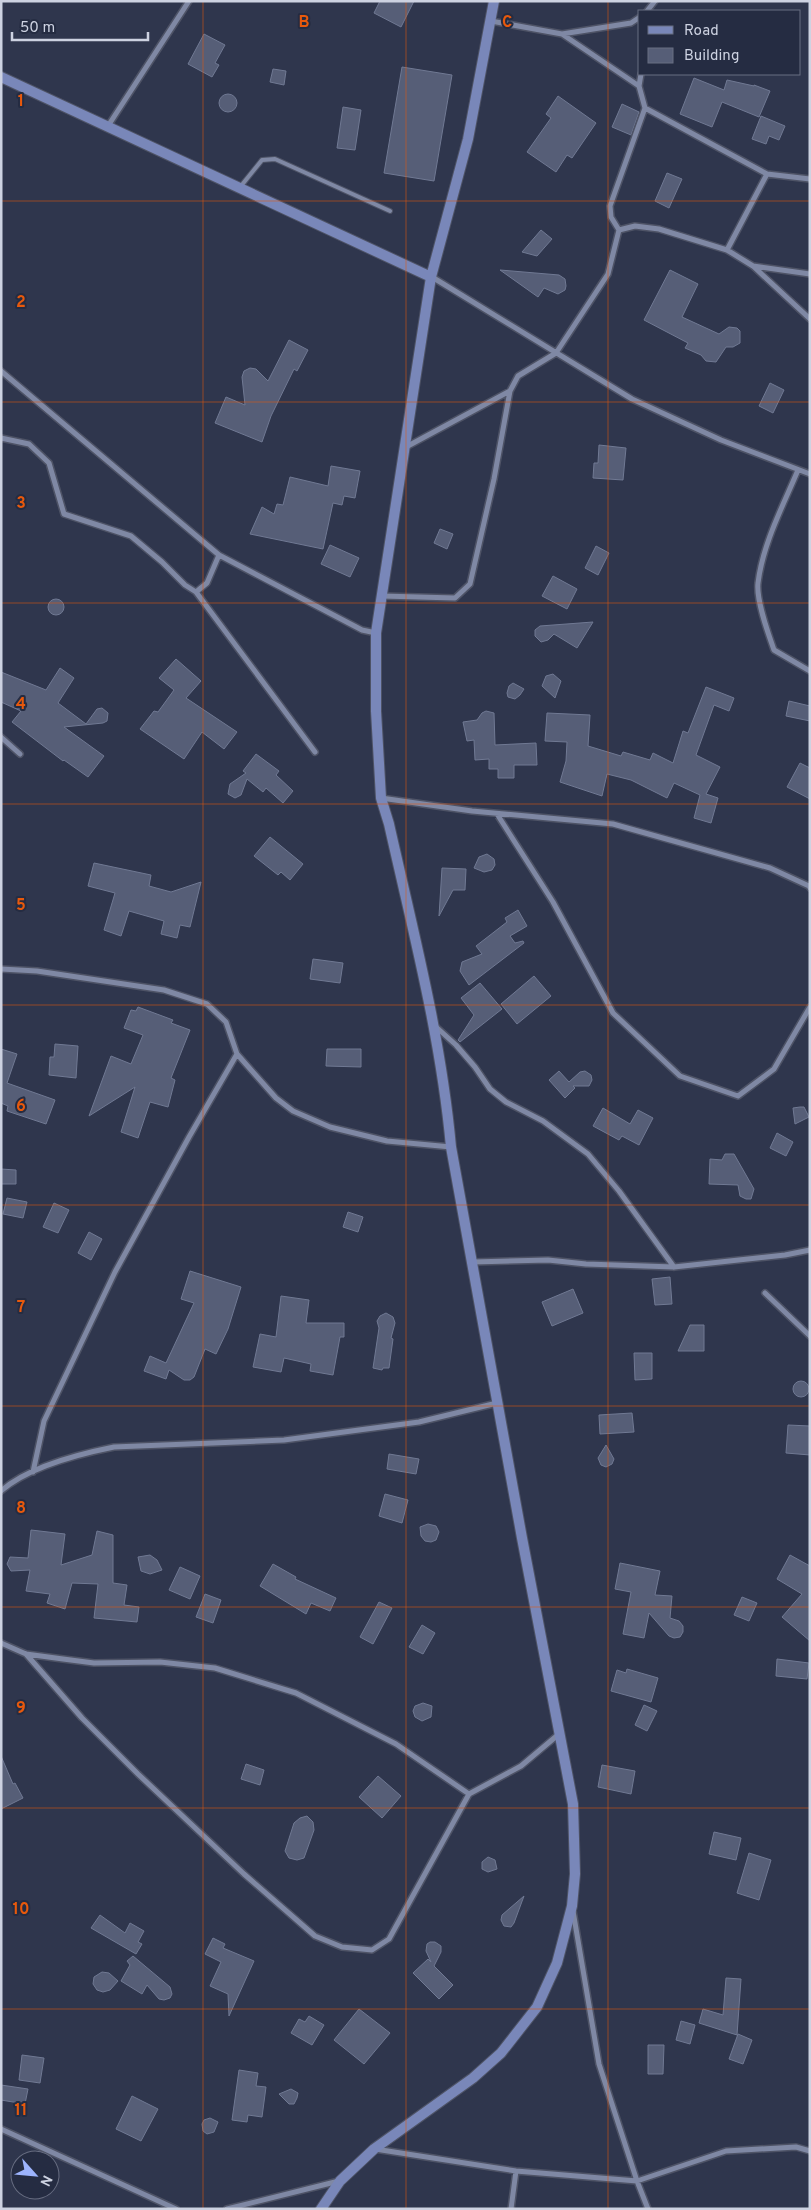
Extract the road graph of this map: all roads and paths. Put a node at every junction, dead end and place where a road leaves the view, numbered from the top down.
1 (189, 1) edge
2 (494, 1) edge
3 (638, 18) edge
4 (491, 22) junction
5 (562, 34) junction
6 (641, 75) edge
7 (1, 77) edge
8 (639, 86) junction
9 (645, 108) junction
10 (108, 126) junction
11 (767, 174) junction
12 (810, 179) edge
13 (240, 188) junction
14 (390, 211) dead end
15 (619, 230) junction
16 (727, 250) junction
17 (753, 266) junction
18 (810, 274) edge
19 (431, 277) junction
20 (810, 318) edge
21 (556, 353) junction
22 (1, 371) edge
23 (510, 391) junction
24 (1, 438) edge
25 (406, 448) junction
26 (798, 470) junction
27 (810, 474) edge
28 (219, 555) junction
29 (196, 592) junction
30 (382, 596) junction
31 (376, 632) junction
32 (810, 671) edge
33 (1, 737) edge
34 (315, 752) dead end
35 (20, 754) dead end
36 (381, 798) junction
37 (497, 814) junction
38 (810, 888) edge
39 (1, 969) edge
40 (810, 1007) edge
41 (435, 1026) junction
42 (237, 1054) junction
43 (451, 1147) junction
44 (810, 1250) edge
45 (473, 1262) junction
46 (674, 1267) junction
47 (765, 1293) dead end
48 (810, 1336) edge
49 (498, 1403) junction
50 (33, 1472) junction
51 (1, 1491) edge
52 (1, 1643) edge
53 (26, 1654) junction
54 (559, 1734) junction
55 (469, 1794) junction
56 (572, 1906) junction
57 (1, 2129) edge
58 (374, 2149) junction
59 (810, 2151) edge
60 (516, 2171) junction
61 (340, 2181) junction
62 (637, 2181) junction
63 (176, 2209) edge
64 (227, 2209) edge
65 (322, 2209) edge
66 (512, 2209) edge
67 (648, 2209) edge

1 - 10 street
2 - 4 street
3 - 5 street
4 - 5 street
4 - 19 street
5 - 8 street
6 - 8 street
7 - 10 street
8 - 9 street
9 - 11 street
9 - 15 street
10 - 13 street
11 - 12 street
11 - 16 street
13 - 14 lane
13 - 19 street
15 - 16 street
15 - 21 street
16 - 17 street
17 - 18 street
17 - 20 street
19 - 21 street
19 - 25 street
21 - 23 street
21 - 26 street
22 - 28 street
23 - 25 street
23 - 30 street
24 - 29 street
25 - 30 street
26 - 27 street
26 - 32 street
28 - 29 street
28 - 31 street
29 - 34 street
30 - 31 street
31 - 36 street
33 - 35 street
36 - 37 street
36 - 41 street
37 - 38 street
37 - 40 street
39 - 42 street
41 - 43 street
41 - 46 street
42 - 43 street
42 - 50 street
43 - 45 street
44 - 46 street
45 - 46 street
45 - 49 street
47 - 48 street
49 - 50 street
49 - 54 street
50 - 51 street
52 - 53 street
53 - 55 street
53 - 55 street
54 - 55 street
54 - 56 street
56 - 58 street
56 - 62 street
57 - 63 street
58 - 60 street
58 - 61 street
59 - 62 street
60 - 62 street
60 - 66 street
61 - 64 street
61 - 65 street
62 - 67 street

